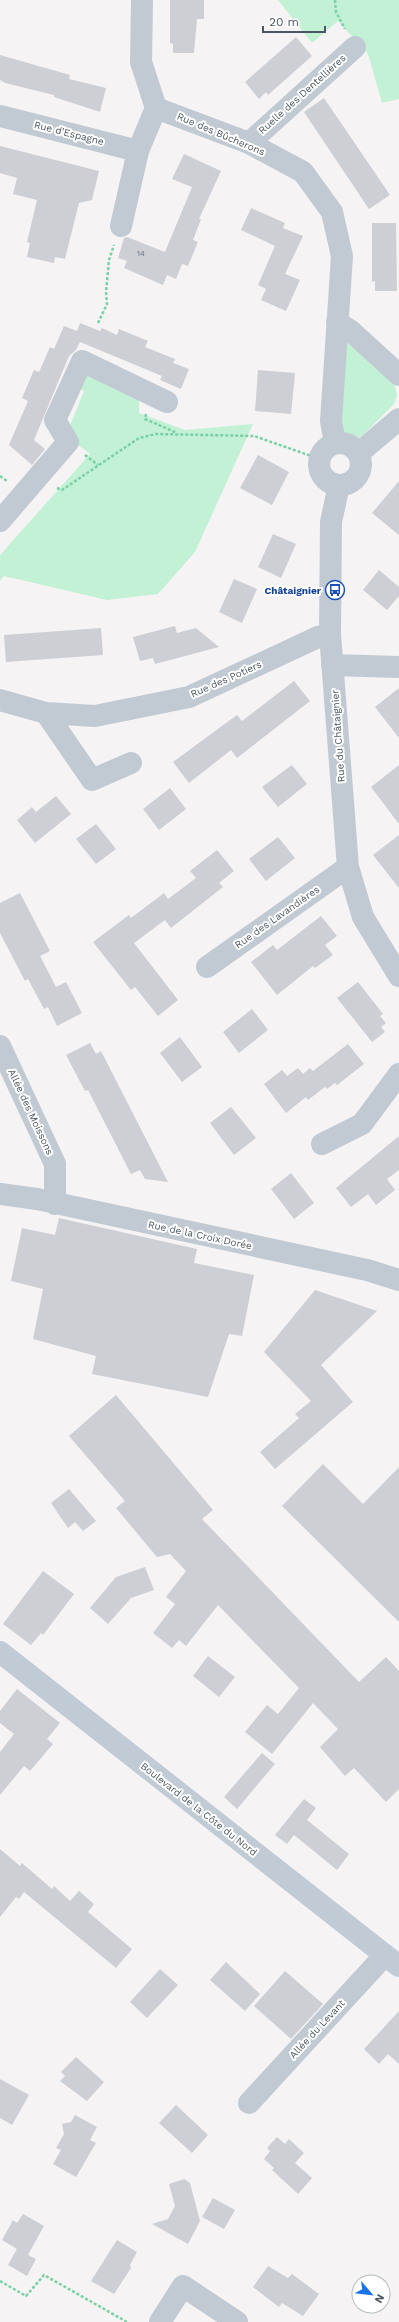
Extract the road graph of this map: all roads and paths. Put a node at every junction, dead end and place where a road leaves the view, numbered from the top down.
1 (142, 0) edge
2 (335, 0) edge
3 (355, 46) joint
4 (156, 108) junction
5 (0, 116) edge
6 (249, 143) junction
7 (138, 151) junction
8 (120, 226) joint
9 (337, 322) junction
10 (98, 323) dead end
11 (399, 375) edge
12 (167, 402) dead end
13 (399, 419) edge
14 (335, 443) junction
15 (359, 453) junction
16 (320, 459) junction
17 (38, 480) junction
18 (339, 485) junction
19 (0, 521) edge
20 (330, 634) junction
21 (332, 665) junction
22 (399, 667) edge
23 (0, 700) edge
24 (46, 713) junction
25 (131, 763) dead end
26 (348, 867) junction
27 (207, 967) dead end
28 (399, 976) edge
29 (0, 1046) edge
30 (399, 1074) edge
31 (322, 1144) dead end
32 (0, 1194) edge
33 (55, 1204) junction
34 (399, 1280) edge
35 (0, 1652) edge
36 (392, 1960) edge
37 (249, 2103) dead end
38 (0, 2281) edge
39 (127, 2322) edge
40 (160, 2322) edge
41 (237, 2322) edge

1 - 4 street
2 - 3 path
3 - 6 street, Ruelle des Dentellières
4 - 6 street, Rue des Bûcherons
4 - 7 street
5 - 7 street, Rue d'Espagne
6 - 9 street, Rue des Bûcherons
7 - 8 street
8 - 10 path
9 - 11 street
9 - 14 street, Rue des Bûcherons
12 - 17 street
13 - 15 street
14 - 15 street
14 - 16 street
15 - 18 street
16 - 17 path
16 - 18 street
17 - 19 street
18 - 20 street, Rue du Châtaignier
20 - 21 street, Rue du Châtaignier
20 - 24 street, Rue des Potiers
21 - 22 street
21 - 26 street, Rue du Châtaignier
23 - 24 street, Rue des Potiers
24 - 25 street
26 - 27 street, Rue des Lavandières
26 - 28 street, Rue du Châtaignier
29 - 33 street, Allée des Moissons
30 - 31 street
32 - 33 street, Rue de la Croix Dorée
33 - 34 street, Rue de la Croix Dorée
35 - 36 main road, Boulevard de la Côte du Nord
36 - 37 street, Allée du Levant
38 - 39 path
40 - 41 street

